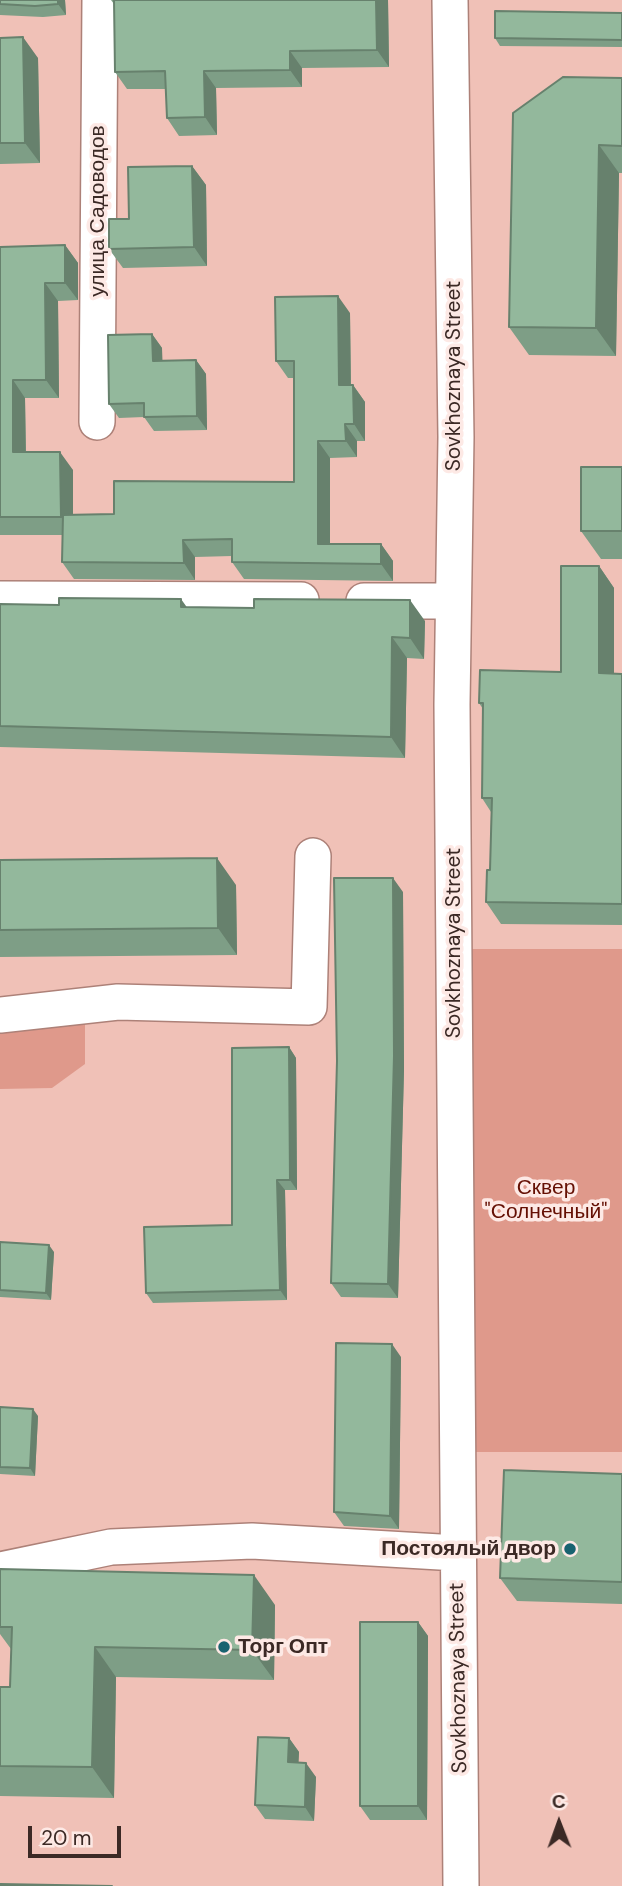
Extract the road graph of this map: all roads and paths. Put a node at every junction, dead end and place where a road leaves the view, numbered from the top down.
1 (100, 0) edge
2 (450, 0) edge
3 (97, 422) dead end
4 (0, 599) edge
5 (453, 601) junction
6 (313, 856) dead end
7 (0, 1015) edge
8 (457, 1553) junction
9 (0, 1570) edge
10 (461, 1886) edge

1 - 3 street, улица Садоводов
2 - 5 street, Sovkhoznaya Street
4 - 5 street
5 - 8 street, Sovkhoznaya Street
6 - 7 street
8 - 9 street
8 - 10 street, Sovkhoznaya Street

